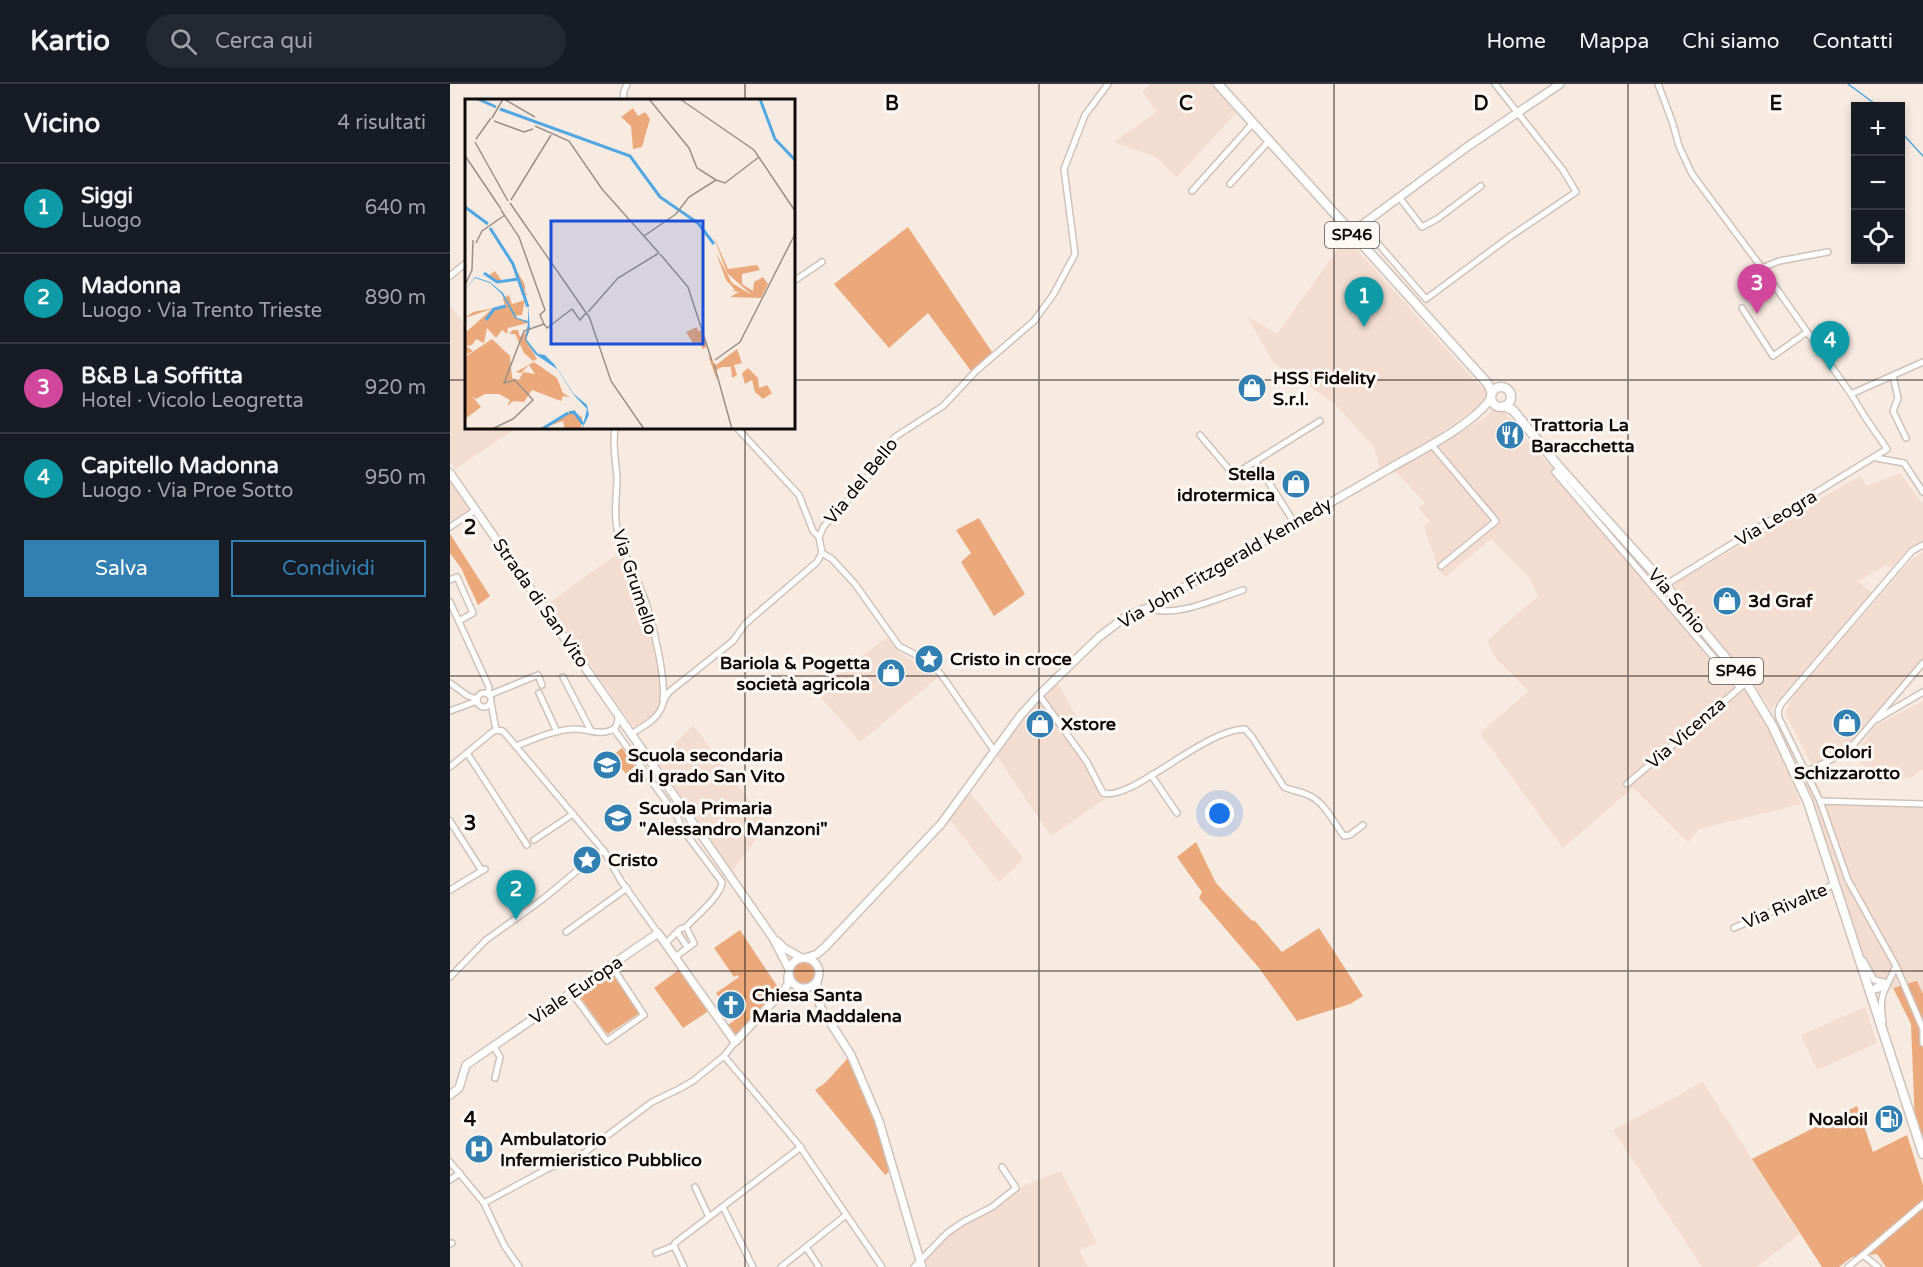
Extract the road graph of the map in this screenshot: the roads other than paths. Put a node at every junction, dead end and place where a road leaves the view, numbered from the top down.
1 (627, 84) edge
2 (1108, 84) edge
3 (1218, 84) edge
4 (1495, 84) edge
5 (1560, 84) edge
6 (1658, 84) edge
7 (623, 99) edge
8 (1519, 113) junction
9 (1253, 123) junction
10 (1269, 141) junction
11 (1230, 184) dead end
12 (1481, 186) dead end
13 (1192, 191) dead end
14 (1399, 197) junction
15 (1362, 225) junction
16 (1351, 233) junction
17 (1828, 252) dead end
18 (822, 262) dead end
19 (465, 264) edge
20 (1762, 268) junction
21 (450, 276) edge
22 (795, 280) edge
23 (1742, 308) dead end
24 (1807, 332) junction
25 (1923, 362) edge
26 (1893, 376) junction
27 (1851, 394) junction
28 (1497, 396) junction
29 (1320, 420) dead end
30 (615, 429) edge
31 (738, 429) edge
32 (1200, 435) dead end
33 (1906, 438) dead end
34 (1431, 444) junction
35 (1876, 458) junction
36 (1256, 462) junction
37 (1554, 472) dead end
38 (450, 473) edge
39 (1923, 492) edge
40 (476, 510) junction
41 (1295, 524) junction
42 (450, 527) edge
43 (819, 537) junction
44 (1923, 545) edge
45 (822, 553) junction
46 (1441, 566) dead end
47 (450, 580) edge
48 (1665, 585) junction
49 (1243, 590) dead end
50 (450, 602) edge
51 (1148, 608) junction
52 (459, 621) junction
53 (1923, 663) edge
54 (562, 677) dead end
55 (450, 683) edge
56 (543, 684) dead end
57 (1743, 685) junction
58 (1923, 692) edge
59 (539, 693) dead end
60 (487, 694) junction
61 (1039, 695) junction
62 (663, 700) junction
63 (478, 702) junction
64 (491, 703) junction
65 (450, 711) edge
66 (618, 716) junction
67 (494, 721) junction
68 (1873, 722) junction
69 (614, 729) junction
70 (496, 730) junction
71 (591, 731) junction
72 (557, 732) junction
73 (631, 734) junction
74 (516, 746) junction
75 (995, 752) junction
76 (467, 753) junction
77 (450, 767) edge
78 (1806, 772) junction
79 (1151, 775) junction
80 (1627, 784) dead end
81 (1820, 801) junction
82 (1923, 804) edge
83 (1177, 813) dead end
84 (573, 814) junction
85 (450, 821) edge
86 (1363, 825) dead end
87 (534, 840) dead end
88 (527, 845) dead end
89 (604, 851) junction
90 (1835, 884) junction
91 (627, 888) junction
92 (450, 890) edge
93 (686, 927) junction
94 (1734, 928) dead end
95 (566, 932) dead end
96 (658, 933) junction
97 (678, 933) junction
98 (773, 938) junction
99 (666, 944) junction
100 (689, 947) junction
101 (825, 947) junction
102 (1856, 948) junction
103 (675, 957) junction
104 (804, 958) junction
105 (611, 965) junction
106 (1896, 966) junction
107 (818, 967) junction
108 (789, 973) junction
109 (450, 977) edge
110 (817, 981) junction
111 (1885, 984) junction
112 (800, 988) junction
113 (1870, 991) junction
114 (572, 993) junction
115 (776, 998) junction
116 (821, 1008) junction
117 (735, 1042) junction
118 (1923, 1043) edge
119 (494, 1047) junction
120 (1887, 1047) junction
121 (724, 1056) junction
122 (495, 1078) dead end
123 (450, 1095) edge
124 (801, 1147) junction
125 (1923, 1154) edge
126 (450, 1162) edge
127 (1002, 1167) dead end
128 (460, 1173) junction
129 (450, 1180) edge
130 (695, 1187) dead end
131 (484, 1203) junction
132 (1923, 1204) edge
133 (723, 1207) junction
134 (846, 1215) junction
135 (709, 1217) junction
136 (674, 1246) junction
137 (806, 1247) junction
138 (656, 1253) dead end
139 (1863, 1255) junction
140 (919, 1265) edge
141 (519, 1267) edge
142 (684, 1267) edge
143 (753, 1267) edge
144 (781, 1267) edge
145 (819, 1267) edge
146 (882, 1267) edge
147 (1848, 1267) edge
148 (1878, 1267) edge

1 - 7 street
2 - 43 street, Via del Bello
3 - 9 main road, SP46
4 - 8 street
5 - 8 main road
6 - 20 street
8 - 14 main road
8 - 15 street
9 - 10 main road, SP46
9 - 13 street
10 - 11 street
10 - 16 main road, SP46
12 - 14 street
14 - 15 main road
15 - 16 main road
16 - 28 main road, SP46
17 - 20 street
18 - 22 street
19 - 21 street
20 - 24 street
23 - 24 street
24 - 27 street
25 - 26 street
26 - 27 street
26 - 33 street
27 - 35 street, Via Leogra
28 - 34 main road, Via John Fitzgerald Kennedy
28 - 48 main road, Via Schio / SP46
29 - 36 street
30 - 62 street, Via Grumello
31 - 43 street
32 - 36 street
34 - 41 main road, Via John Fitzgerald Kennedy
34 - 46 street
35 - 39 street
35 - 48 street, Via Leogra
36 - 41 street
37 - 57 street, Via Schio
38 - 40 main road, Strada di San Vito
40 - 42 street
40 - 66 main road, Strada di San Vito
41 - 51 main road, Via John Fitzgerald Kennedy
43 - 45 street, Via del Bello
44 - 78 street
45 - 62 street
45 - 75 street
47 - 52 street
48 - 57 main road, Via Schio / SP46
49 - 51 street
50 - 52 street
51 - 61 main road, Via John Fitzgerald Kennedy
52 - 60 street
53 - 68 street
54 - 71 street
55 - 63 street
56 - 60 street
57 - 80 street, Via Vicenza
57 - 90 main road, Via Schio / SP46
58 - 68 street
59 - 72 street
60 - 63 street
60 - 64 street
61 - 75 main road, Via John Fitzgerald Kennedy
61 - 79 street
62 - 73 street
63 - 64 street
63 - 65 street
63 - 67 street
64 - 67 street
66 - 69 street
66 - 73 main road, Strada di San Vito
67 - 70 street
68 - 78 street
69 - 71 street
69 - 93 street
70 - 74 street
70 - 76 street
71 - 72 street
72 - 74 street
73 - 98 main road, Strada di San Vito
74 - 84 street
75 - 101 main road, Via John Fitzgerald Kennedy
76 - 77 street
76 - 88 street
78 - 81 street
79 - 83 street
79 - 86 street
81 - 82 street
81 - 106 street
84 - 87 street
84 - 89 street
85 - 92 street
89 - 91 street
89 - 109 street
90 - 94 street, Via Rivalte
90 - 102 main road, Via Schio / SP46
91 - 95 street
91 - 96 street
93 - 97 street
93 - 100 street
96 - 99 main road
96 - 105 main road, Viale Europa
97 - 99 street
97 - 100 street
98 - 104 main road
98 - 108 main road
99 - 103 main road
100 - 103 street
101 - 104 main road, Via John Fitzgerald Kennedy
101 - 107 main road, Via John Fitzgerald Kennedy
102 - 111 street, Via Schio
102 - 113 main road, Via Schio / SP46
103 - 117 main road
104 - 107 main road
104 - 108 main road
105 - 114 main road, Viale Europa
105 - 114 street
106 - 111 street, Via Schio
106 - 118 street
107 - 110 main road
108 - 112 main road
108 - 115 main road
110 - 112 main road
110 - 116 main road
111 - 113 street
111 - 120 street, Via Schio
112 - 115 main road
112 - 116 main road
113 - 120 main road, Via Schio / SP46
114 - 119 main road, Viale Europa
115 - 117 main road
116 - 140 main road
117 - 121 street
119 - 122 street
119 - 123 main road, Viale Europa
120 - 125 main road, Via Schio / SP46
121 - 124 street
121 - 131 street
124 - 133 street
124 - 134 street
126 - 128 street
127 - 140 street
128 - 129 street
128 - 131 street
130 - 135 street
131 - 141 street
132 - 139 street
133 - 135 street
133 - 143 street
134 - 137 street
134 - 146 street
135 - 136 street
136 - 138 street
136 - 142 street
137 - 144 street
137 - 145 street
139 - 147 street
139 - 148 street

